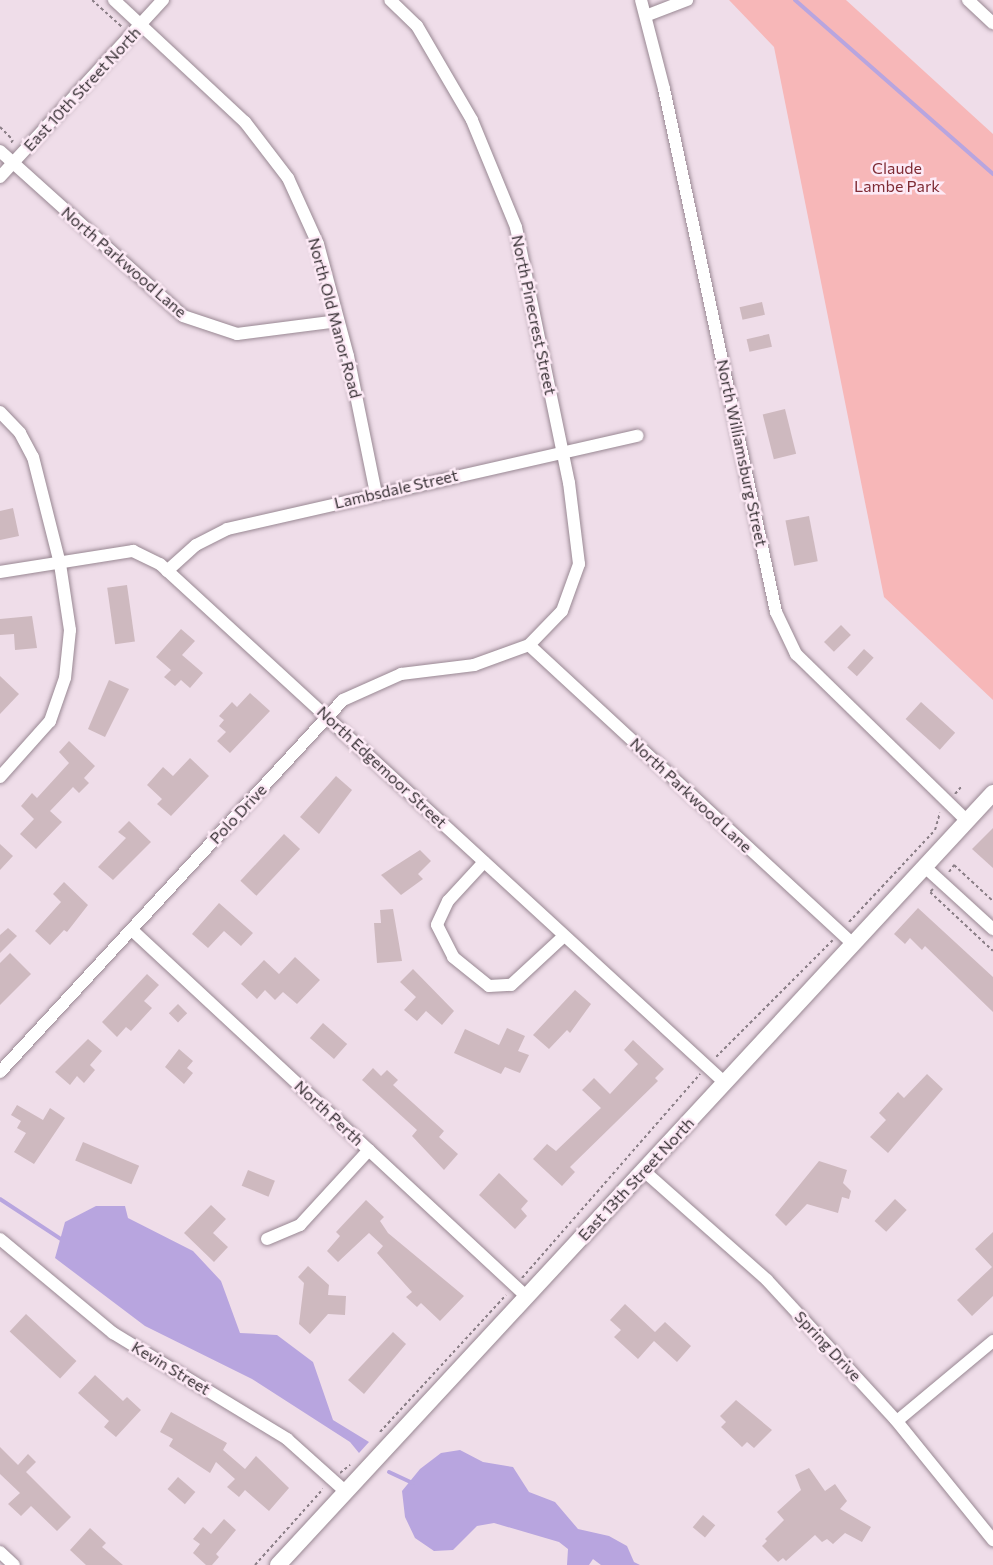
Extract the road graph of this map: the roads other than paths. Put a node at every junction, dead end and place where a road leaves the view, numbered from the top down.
1 (114, 0) edge
2 (163, 0) edge
3 (390, 0) edge
4 (640, 0) edge
5 (687, 0) edge
6 (968, 0) edge
7 (648, 15) junction
8 (993, 23) edge
9 (140, 25) junction
10 (0, 151) edge
11 (13, 163) junction
12 (0, 177) edge
13 (338, 321) junction
14 (0, 412) edge
15 (638, 436) dead end
16 (562, 452) junction
17 (376, 494) junction
18 (60, 564) junction
19 (167, 570) junction
20 (0, 572) edge
21 (529, 645) junction
22 (328, 718) junction
23 (0, 777) edge
24 (993, 793) edge
25 (967, 821) junction
26 (484, 862) junction
27 (925, 867) junction
28 (993, 929) edge
29 (132, 930) junction
30 (564, 936) junction
31 (853, 945) junction
32 (0, 1072) edge
33 (725, 1083) junction
34 (369, 1150) junction
35 (644, 1171) junction
36 (0, 1239) edge
37 (267, 1239) dead end
38 (520, 1291) junction
39 (993, 1341) edge
40 (897, 1421) junction
41 (346, 1492) junction
42 (993, 1540) edge
43 (0, 1552) edge
44 (14, 1565) edge
45 (278, 1565) edge

1 - 9 street, North Old Manor Road
2 - 9 street, East 10th Street North
3 - 16 street, North Pinecrest Street
4 - 7 street, North Williamsburg Street
5 - 7 street
6 - 8 street
7 - 25 street, North Williamsburg Street
9 - 11 street, East 10th Street North
9 - 13 street, North Old Manor Road
10 - 11 street, North Parkwood Lane
11 - 12 street, East 10th Street North
11 - 13 street, North Parkwood Lane
13 - 17 street, North Old Manor Road
14 - 18 street
15 - 16 street, Lambsdale Street
16 - 17 street, Lambsdale Street
16 - 21 street, North Pinecrest Street
17 - 19 street, Lambsdale Street
18 - 19 street, North Edgemoor Street
18 - 20 street, North Edgemoor Street
18 - 23 street
19 - 22 street, North Edgemoor Street
21 - 22 street, Polo Drive
21 - 31 street, North Parkwood Lane
22 - 26 street, North Edgemoor Street
22 - 29 street, Polo Drive
24 - 25 main road, East 13th Street North
25 - 27 main road, East 13th Street North
26 - 30 street, North Edgemoor Street
26 - 30 street
27 - 28 street
27 - 31 main road, East 13th Street North
29 - 32 street, Polo Drive
29 - 34 street, North Perth
30 - 33 street, North Edgemoor Street
31 - 33 main road, East 13th Street North
33 - 35 main road, East 13th Street North
34 - 37 street
34 - 38 street, North Perth
35 - 38 main road, East 13th Street North
35 - 40 street, Spring Drive
36 - 41 street, Kevin Street
38 - 41 main road, East 13th Street North
39 - 40 street
40 - 42 street, Spring Drive
41 - 45 main road, East 13th Street North
43 - 44 street

